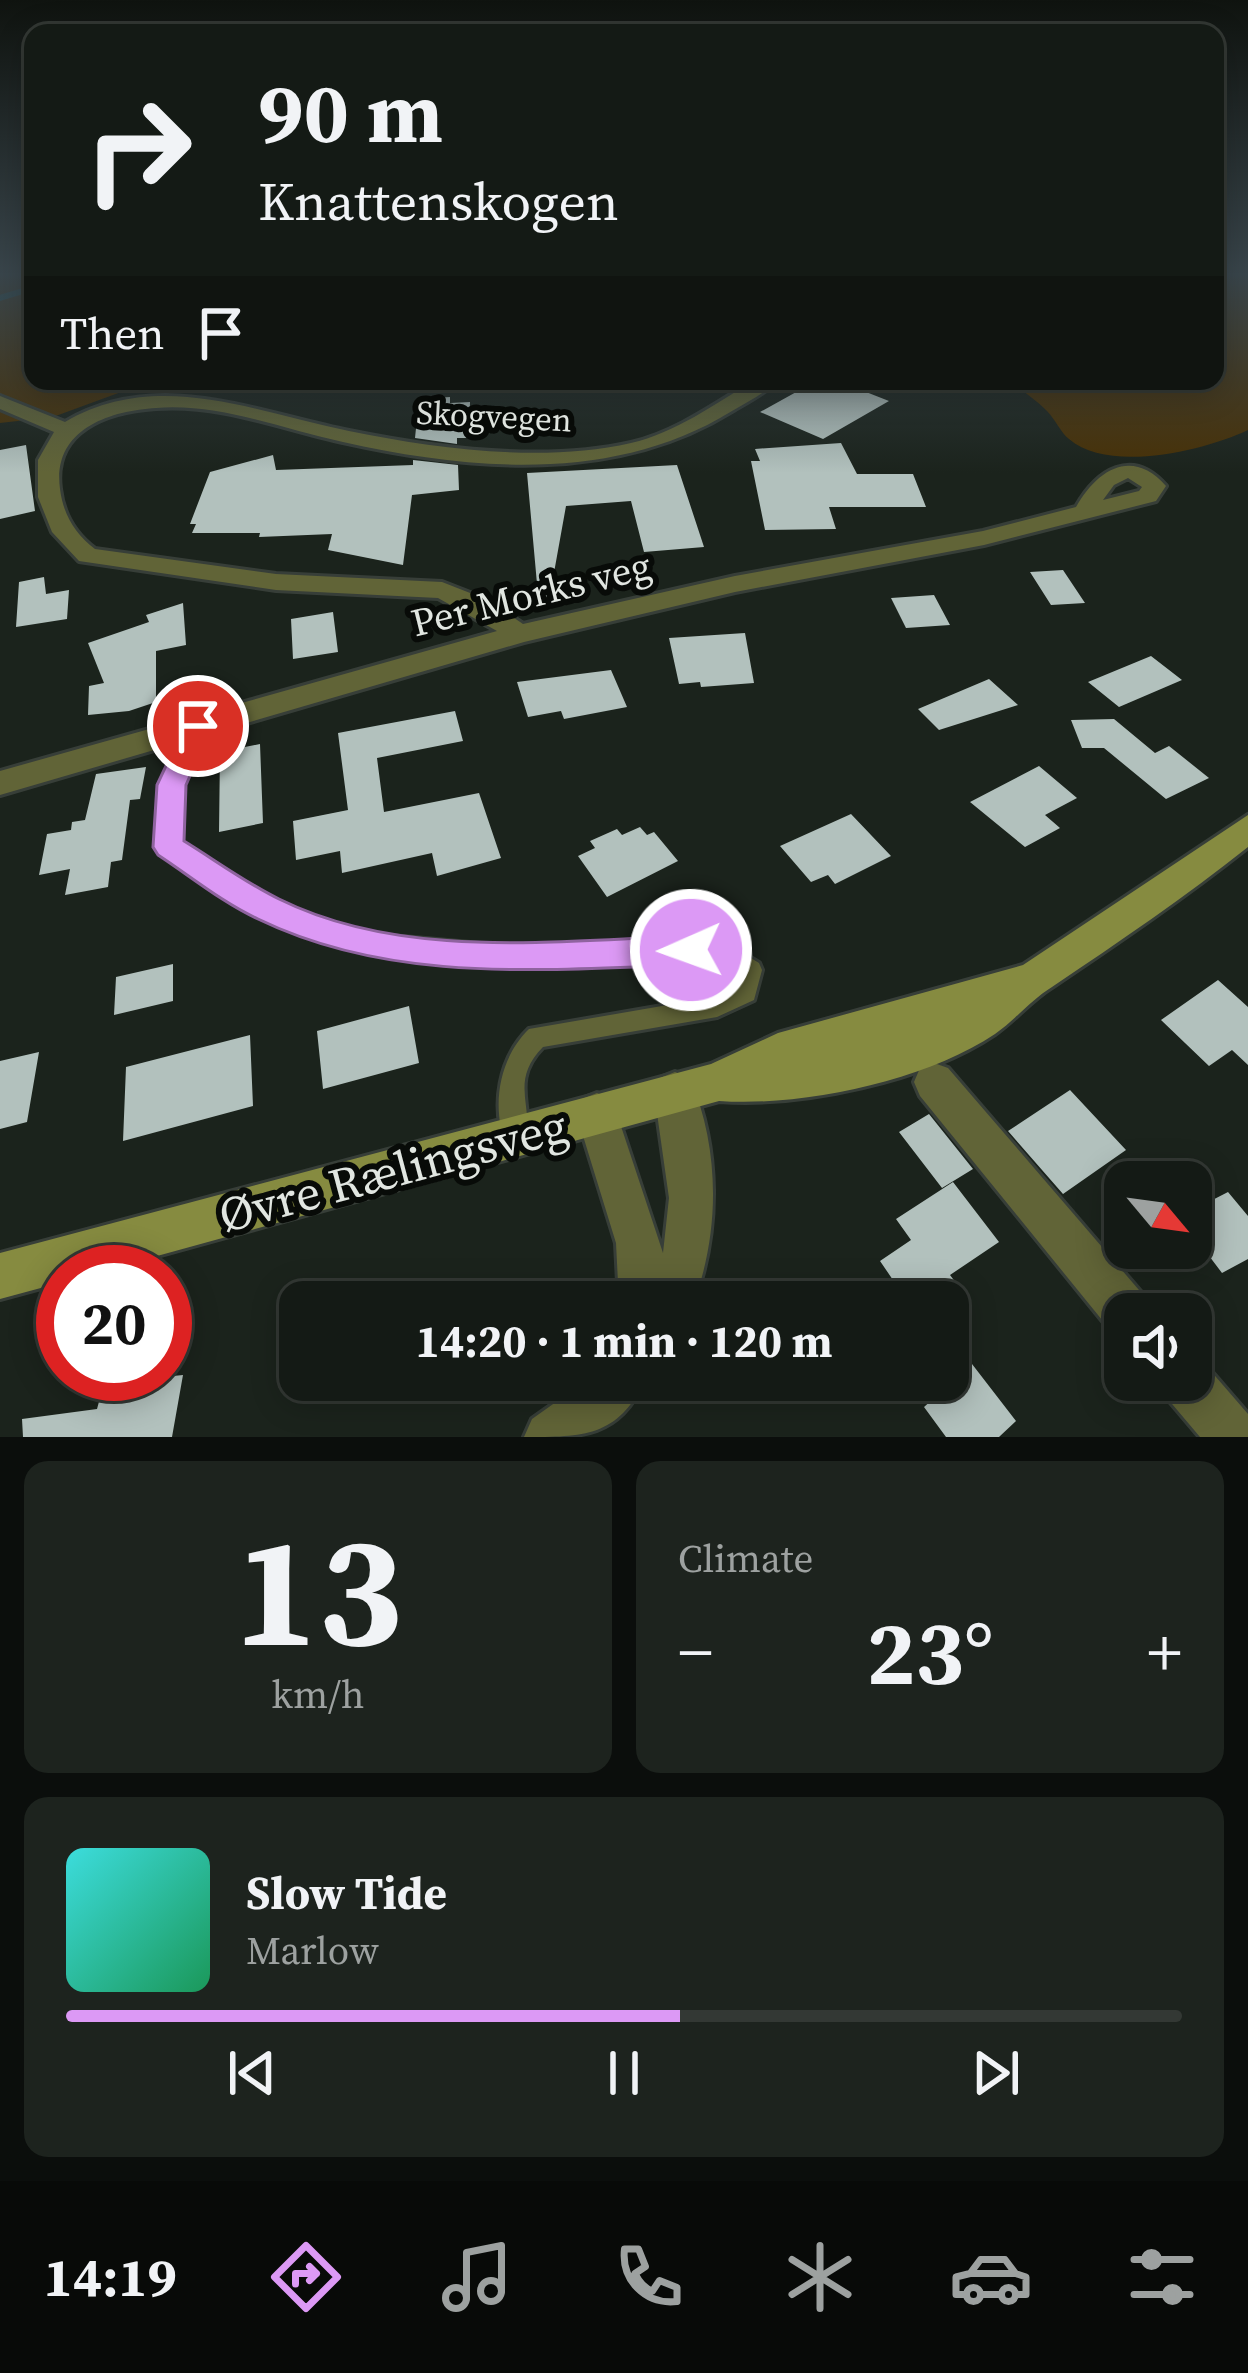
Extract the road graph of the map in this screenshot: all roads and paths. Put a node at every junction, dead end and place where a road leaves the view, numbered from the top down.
1 (751, 390) edge
2 (0, 402) edge
3 (67, 430) junction
4 (1087, 508) dead end
5 (518, 634) junction
6 (198, 726) junction
7 (0, 783) edge
8 (1248, 828) edge
9 (934, 1082) dead end
10 (696, 1087) junction
11 (597, 1114) junction
12 (515, 1136) junction
13 (0, 1276) edge
14 (641, 1281) edge
15 (677, 1281) edge
16 (1110, 1293) edge
17 (602, 1401) edge
18 (1203, 1401) edge
19 (550, 1437) edge
20 (1234, 1437) edge

1 - 3 street, Skogvegen
2 - 3 street
3 - 5 street
4 - 5 street, Per Morks veg
5 - 6 street, Per Morks veg
6 - 7 street, Per Morks veg
6 - 12 lane
8 - 10 main road, Øvre Rælingsveg
9 - 16 street
10 - 11 main road, Øvre Rælingsveg
10 - 15 street
11 - 12 main road, Øvre Rælingsveg
11 - 14 street
12 - 13 main road, Øvre Rælingsveg
17 - 19 street
18 - 20 street

